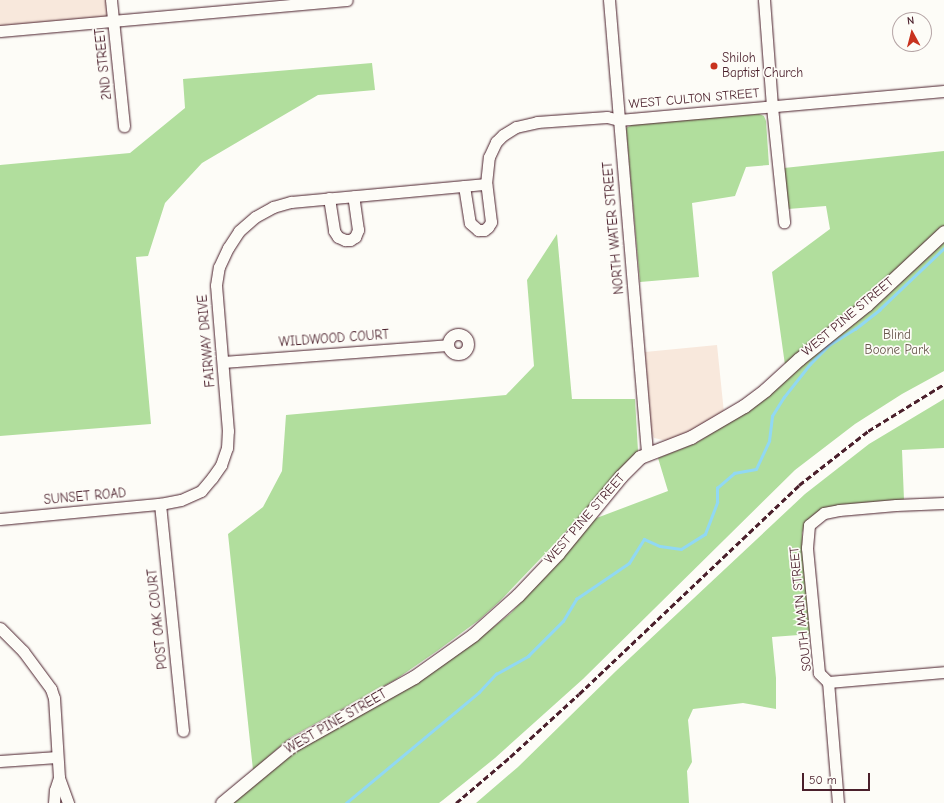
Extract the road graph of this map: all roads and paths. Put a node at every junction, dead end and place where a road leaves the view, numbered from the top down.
1 (111, 0) edge
2 (347, 0) edge
3 (609, 0) edge
4 (764, 0) edge
5 (113, 21) junction
6 (0, 31) edge
7 (944, 91) edge
8 (772, 107) junction
9 (619, 120) junction
10 (124, 126) dead end
11 (486, 184) junction
12 (464, 186) junction
13 (353, 196) junction
14 (329, 198) junction
15 (784, 222) dead end
16 (944, 232) edge
17 (447, 345) dead end
18 (224, 362) junction
19 (647, 453) junction
20 (160, 504) junction
21 (944, 504) edge
22 (0, 519) edge
23 (0, 628) edge
24 (944, 672) edge
25 (828, 682) junction
26 (183, 731) dead end
27 (57, 758) junction
28 (0, 761) edge
29 (59, 778) junction
30 (54, 803) edge
31 (68, 803) edge
32 (222, 803) edge
33 (838, 803) edge

1 - 5 street, 2ND STREET
2 - 5 street
3 - 9 street, NORTH WATER STREET
4 - 8 street
5 - 6 street
5 - 10 street, 2ND STREET
7 - 8 street, WEST CULTON STREET
8 - 9 street, WEST CULTON STREET
8 - 15 street
9 - 11 street, WEST CULTON STREET
9 - 19 street, NORTH WATER STREET
11 - 12 street, FAIRWAY DRIVE
11 - 12 street, WEST CULTON STREET
12 - 13 street, FAIRWAY DRIVE
13 - 14 street, FAIRWAY DRIVE
13 - 14 street
14 - 18 street, FAIRWAY DRIVE
16 - 19 street, WEST PINE STREET
17 - 18 street, WILDWOOD COURT
18 - 20 street, FAIRWAY DRIVE
19 - 32 street, WEST PINE STREET
20 - 22 street, SUNSET ROAD
20 - 26 street, POST OAK COURT
21 - 25 street, SOUTH MAIN STREET
23 - 27 street
24 - 25 street
25 - 33 street, SOUTH MAIN STREET
27 - 28 street
27 - 29 street
29 - 30 street
29 - 31 street

